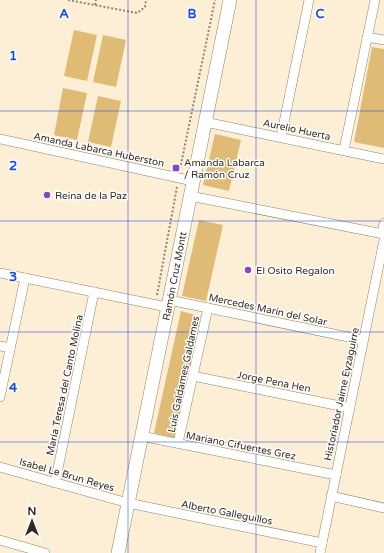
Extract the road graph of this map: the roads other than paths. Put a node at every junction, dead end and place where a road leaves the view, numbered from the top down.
1 (230, 0) edge
2 (309, 0) edge
3 (375, 0) edge
4 (367, 37) junction
5 (384, 40) edge
6 (206, 122) junction
7 (281, 137) junction
8 (0, 139) edge
9 (344, 150) junction
10 (384, 159) edge
11 (193, 180) junction
12 (190, 196) junction
13 (384, 223) edge
14 (383, 236) edge
15 (383, 251) edge
16 (0, 273) edge
17 (25, 278) junction
18 (94, 292) junction
19 (168, 304) junction
20 (208, 308) junction
21 (364, 340) junction
22 (0, 346) edge
23 (10, 348) junction
24 (193, 376) junction
25 (0, 397) edge
26 (350, 408) junction
27 (141, 436) junction
28 (178, 444) junction
29 (0, 466) edge
30 (336, 475) junction
31 (55, 483) junction
32 (332, 496) junction
33 (128, 503) junction
34 (384, 508) edge
35 (0, 540) edge
36 (322, 543) junction
37 (45, 553) edge
38 (118, 553) edge
39 (320, 553) edge

1 - 6 street, Ramón Cruz Montt
2 - 7 street
3 - 4 street
4 - 5 street
4 - 9 street
6 - 7 street, Aurelio Huerta
6 - 11 street, Ramón Cruz Montt
7 - 9 street, Aurelio Huerta
8 - 11 street, Amanda Labarca Huberston
9 - 10 street, Aurelio Huerta
11 - 12 street, Ramón Cruz Montt
12 - 14 street
12 - 19 street, Ramón Cruz Montt
13 - 14 street, Historiador Jaime Eyzaguirre
14 - 15 street, Historiador Jaime Eyzaguirre
15 - 21 street, Historiador Jaime Eyzaguirre
16 - 17 street, Mercedes Marín del Solar
17 - 18 street, Mercedes Marín del Solar
17 - 23 street
18 - 19 street, Mercedes Marín del Solar
18 - 31 street, María Teresa del Canto Molina
19 - 20 street, Mercedes Marín del Solar
19 - 27 street, Ramón Cruz Montt
20 - 21 street, Mercedes Marín del Solar
20 - 24 street, Luis Galdames Galdames
21 - 26 street, Historiador Jaime Eyzaguirre
22 - 23 street
23 - 25 street
24 - 26 street, Jorge Pena Hen
24 - 28 street, Luis Galdames Galdames
26 - 30 street, Historiador Jaime Eyzaguirre
27 - 28 street, Mariano Cifuentes Grez
27 - 33 street, Ramón Cruz Montt
28 - 30 street, Mariano Cifuentes Grez
29 - 31 street, Isabel Le Brun Reyes
30 - 32 street, Historiador Jaime Eyzaguirre
31 - 33 street, Isabel Le Brun Reyes
32 - 34 street
32 - 36 street, Historiador Jaime Eyzaguirre
33 - 36 street, Alberto Galleguillos
33 - 38 street, Ramón Cruz Montt
35 - 37 street
36 - 39 street, Historiador Jaime Eyzaguirre

